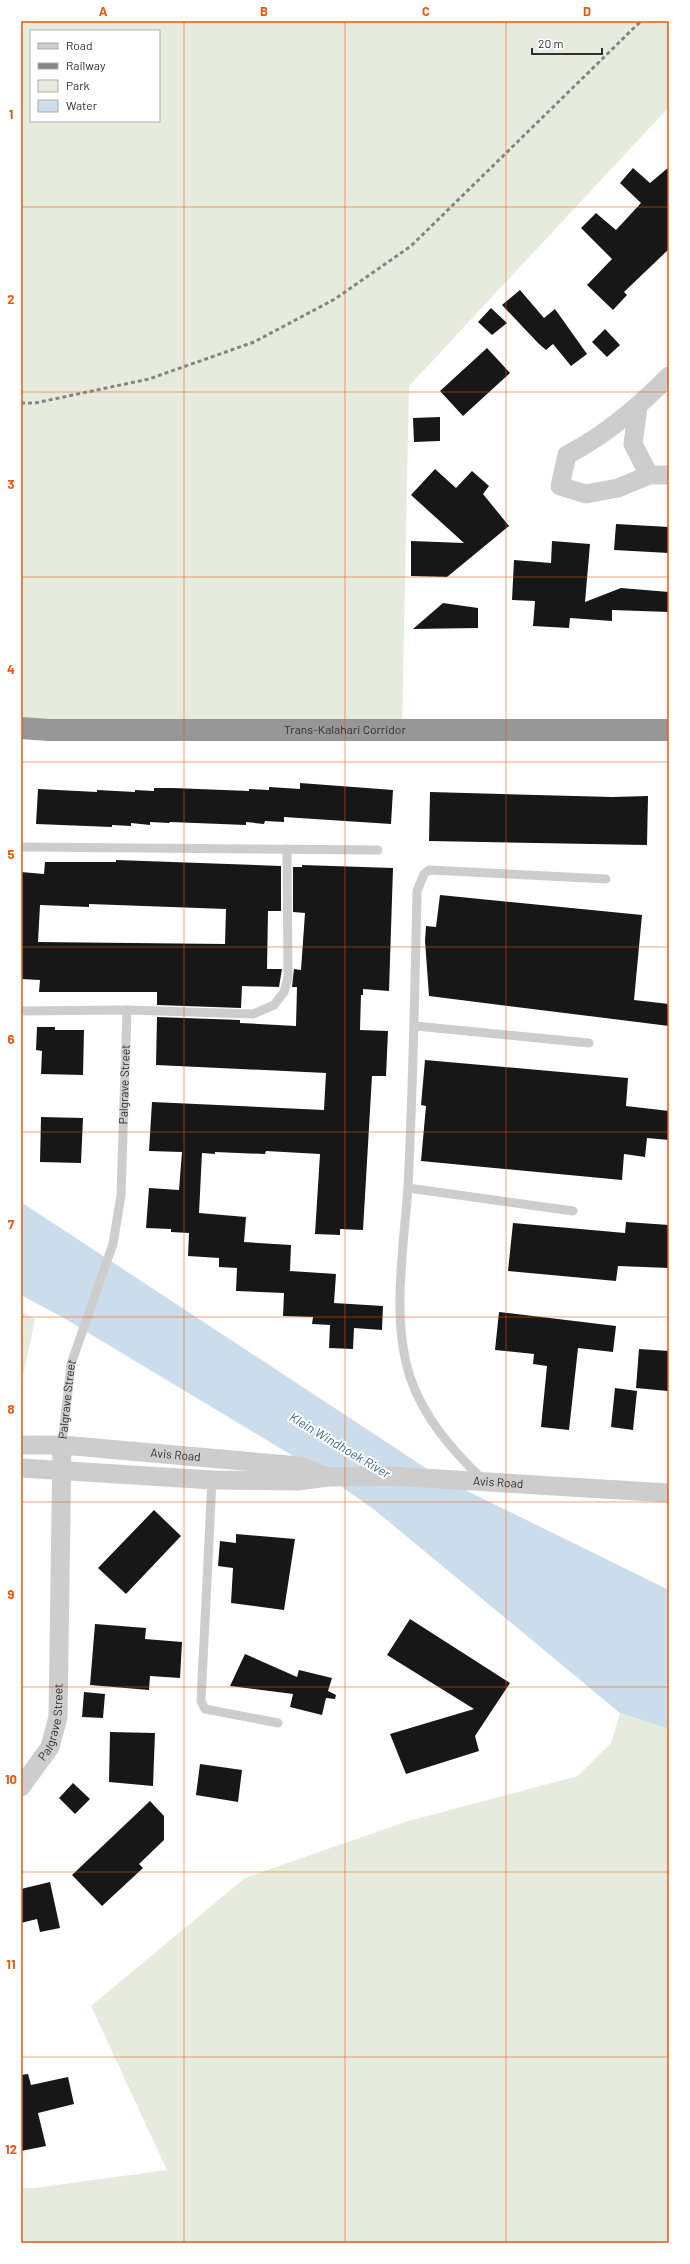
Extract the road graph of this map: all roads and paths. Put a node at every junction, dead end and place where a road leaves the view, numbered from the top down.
1 (669, 376) edge
2 (638, 407) junction
3 (649, 475) junction
4 (669, 475) edge
5 (21, 728) edge
6 (669, 730) edge
7 (21, 847) edge
8 (287, 849) junction
9 (378, 850) dead end
10 (606, 879) dead end
11 (127, 1010) junction
12 (21, 1012) edge
13 (415, 1026) junction
14 (589, 1043) dead end
15 (408, 1188) junction
16 (573, 1211) dead end
17 (21, 1445) edge
18 (62, 1445) junction
19 (21, 1468) edge
20 (61, 1470) junction
21 (328, 1477) junction
22 (212, 1480) junction
23 (485, 1482) junction
24 (669, 1493) edge
25 (278, 1723) dead end
26 (21, 1787) edge

1 - 2 street
2 - 3 street
2 - 3 street
3 - 4 street
5 - 6 highway, Trans-Kalahari Corridor
7 - 8 lane
8 - 9 lane
8 - 11 lane
10 - 13 lane
11 - 12 lane
11 - 18 lane, Palgrave Street
13 - 14 lane
13 - 15 lane
15 - 16 lane
15 - 23 lane
17 - 18 street, Avis Road
18 - 20 street, Palgrave Street
18 - 21 street, Avis Road
19 - 20 street, Avis Road
20 - 22 street, Avis Road
20 - 26 street, Palgrave Street
21 - 22 street, Avis Road
21 - 23 street, Avis Road
22 - 25 lane
23 - 24 street, Avis Road

